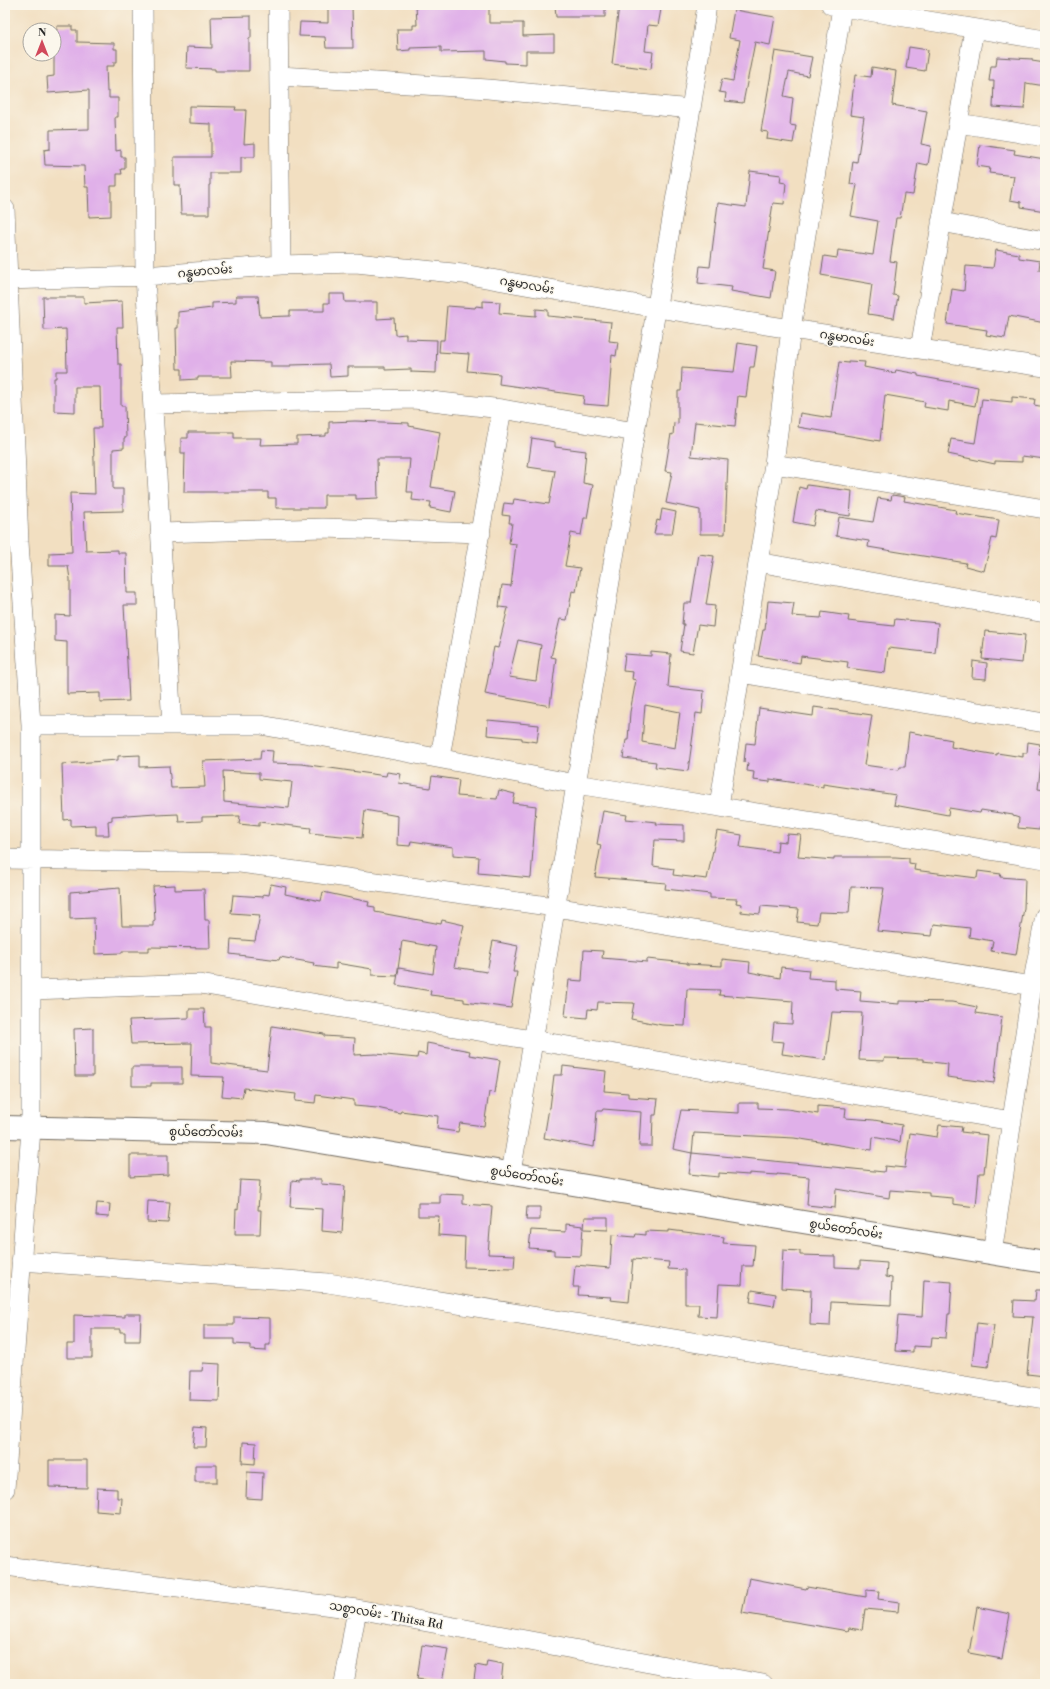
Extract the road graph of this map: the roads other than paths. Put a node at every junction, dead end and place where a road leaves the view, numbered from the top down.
1 (143, 5) edge
2 (278, 5) edge
3 (706, 5) edge
4 (836, 6) edge
5 (974, 29) junction
6 (1045, 40) edge
7 (280, 76) junction
8 (691, 109) junction
9 (958, 124) junction
10 (1045, 137) edge
11 (5, 209) edge
12 (941, 222) junction
13 (1045, 241) edge
14 (281, 265) junction
15 (145, 276) junction
16 (6, 280) edge
17 (656, 308) junction
18 (791, 329) junction
19 (920, 350) junction
20 (1045, 367) edge
21 (153, 404) junction
22 (502, 409) junction
23 (635, 432) junction
24 (774, 464) junction
25 (1045, 509) edge
26 (160, 533) junction
27 (481, 533) junction
28 (12, 542) edge
29 (758, 562) junction
30 (1045, 613) edge
31 (740, 673) junction
32 (1045, 723) edge
33 (30, 724) junction
34 (172, 724) junction
35 (440, 757) junction
36 (576, 784) junction
37 (719, 806) junction
38 (5, 859) edge
39 (30, 859) junction
40 (1045, 859) edge
41 (555, 907) junction
42 (1045, 916) edge
43 (1032, 986) junction
44 (30, 990) junction
45 (533, 1040) junction
46 (1012, 1121) junction
47 (5, 1127) edge
48 (31, 1129) junction
49 (511, 1173) junction
50 (992, 1254) junction
51 (21, 1261) junction
52 (1045, 1262) edge
53 (1045, 1398) edge
54 (5, 1490) edge
55 (5, 1566) edge
56 (357, 1609) junction
57 (344, 1684) edge
58 (763, 1684) edge

1 - 15 street
2 - 7 street
3 - 8 street
4 - 5 street
4 - 18 street
5 - 6 street
5 - 9 street
7 - 8 street
7 - 14 street
8 - 17 street
9 - 10 street
9 - 12 street
11 - 16 street
12 - 13 street
12 - 19 street
14 - 15 street, ဂန္ဓမာလမ်း
14 - 17 street, ဂန္ဓမာလမ်း
15 - 16 street, ဂန္ဓမာလမ်း
15 - 21 street
16 - 28 street
17 - 18 street, ဂန္ဓမာလမ်း
17 - 23 street
18 - 19 street, ဂန္ဓမာလမ်း
18 - 24 street
19 - 20 street, ဂန္ဓမာလမ်း
21 - 22 street
21 - 26 street
22 - 23 street
22 - 27 street
23 - 36 street
24 - 25 street
24 - 29 street
26 - 27 street
26 - 34 street
27 - 35 street
28 - 33 street
29 - 30 street
29 - 31 street
31 - 32 street
31 - 37 street
33 - 34 street
33 - 39 street
34 - 35 street
35 - 36 street
36 - 37 street
36 - 41 street
37 - 40 street
38 - 39 street
39 - 41 street
39 - 44 street
41 - 43 street
41 - 45 street
42 - 43 street
43 - 46 street
44 - 45 street
44 - 48 street
45 - 46 street
45 - 49 street
46 - 50 street
47 - 48 street, စွယ်တော်လမ်း
48 - 49 street, စွယ်တော်လမ်း
48 - 51 street
49 - 50 street, စွယ်တော်လမ်း
50 - 52 street, စွယ်တော်လမ်း
51 - 53 street
51 - 54 street
55 - 56 street, သစ္စာလမ်း - Thitsa Rd
56 - 57 street
56 - 58 street, သစ္စာလမ်း - Thitsa Rd

